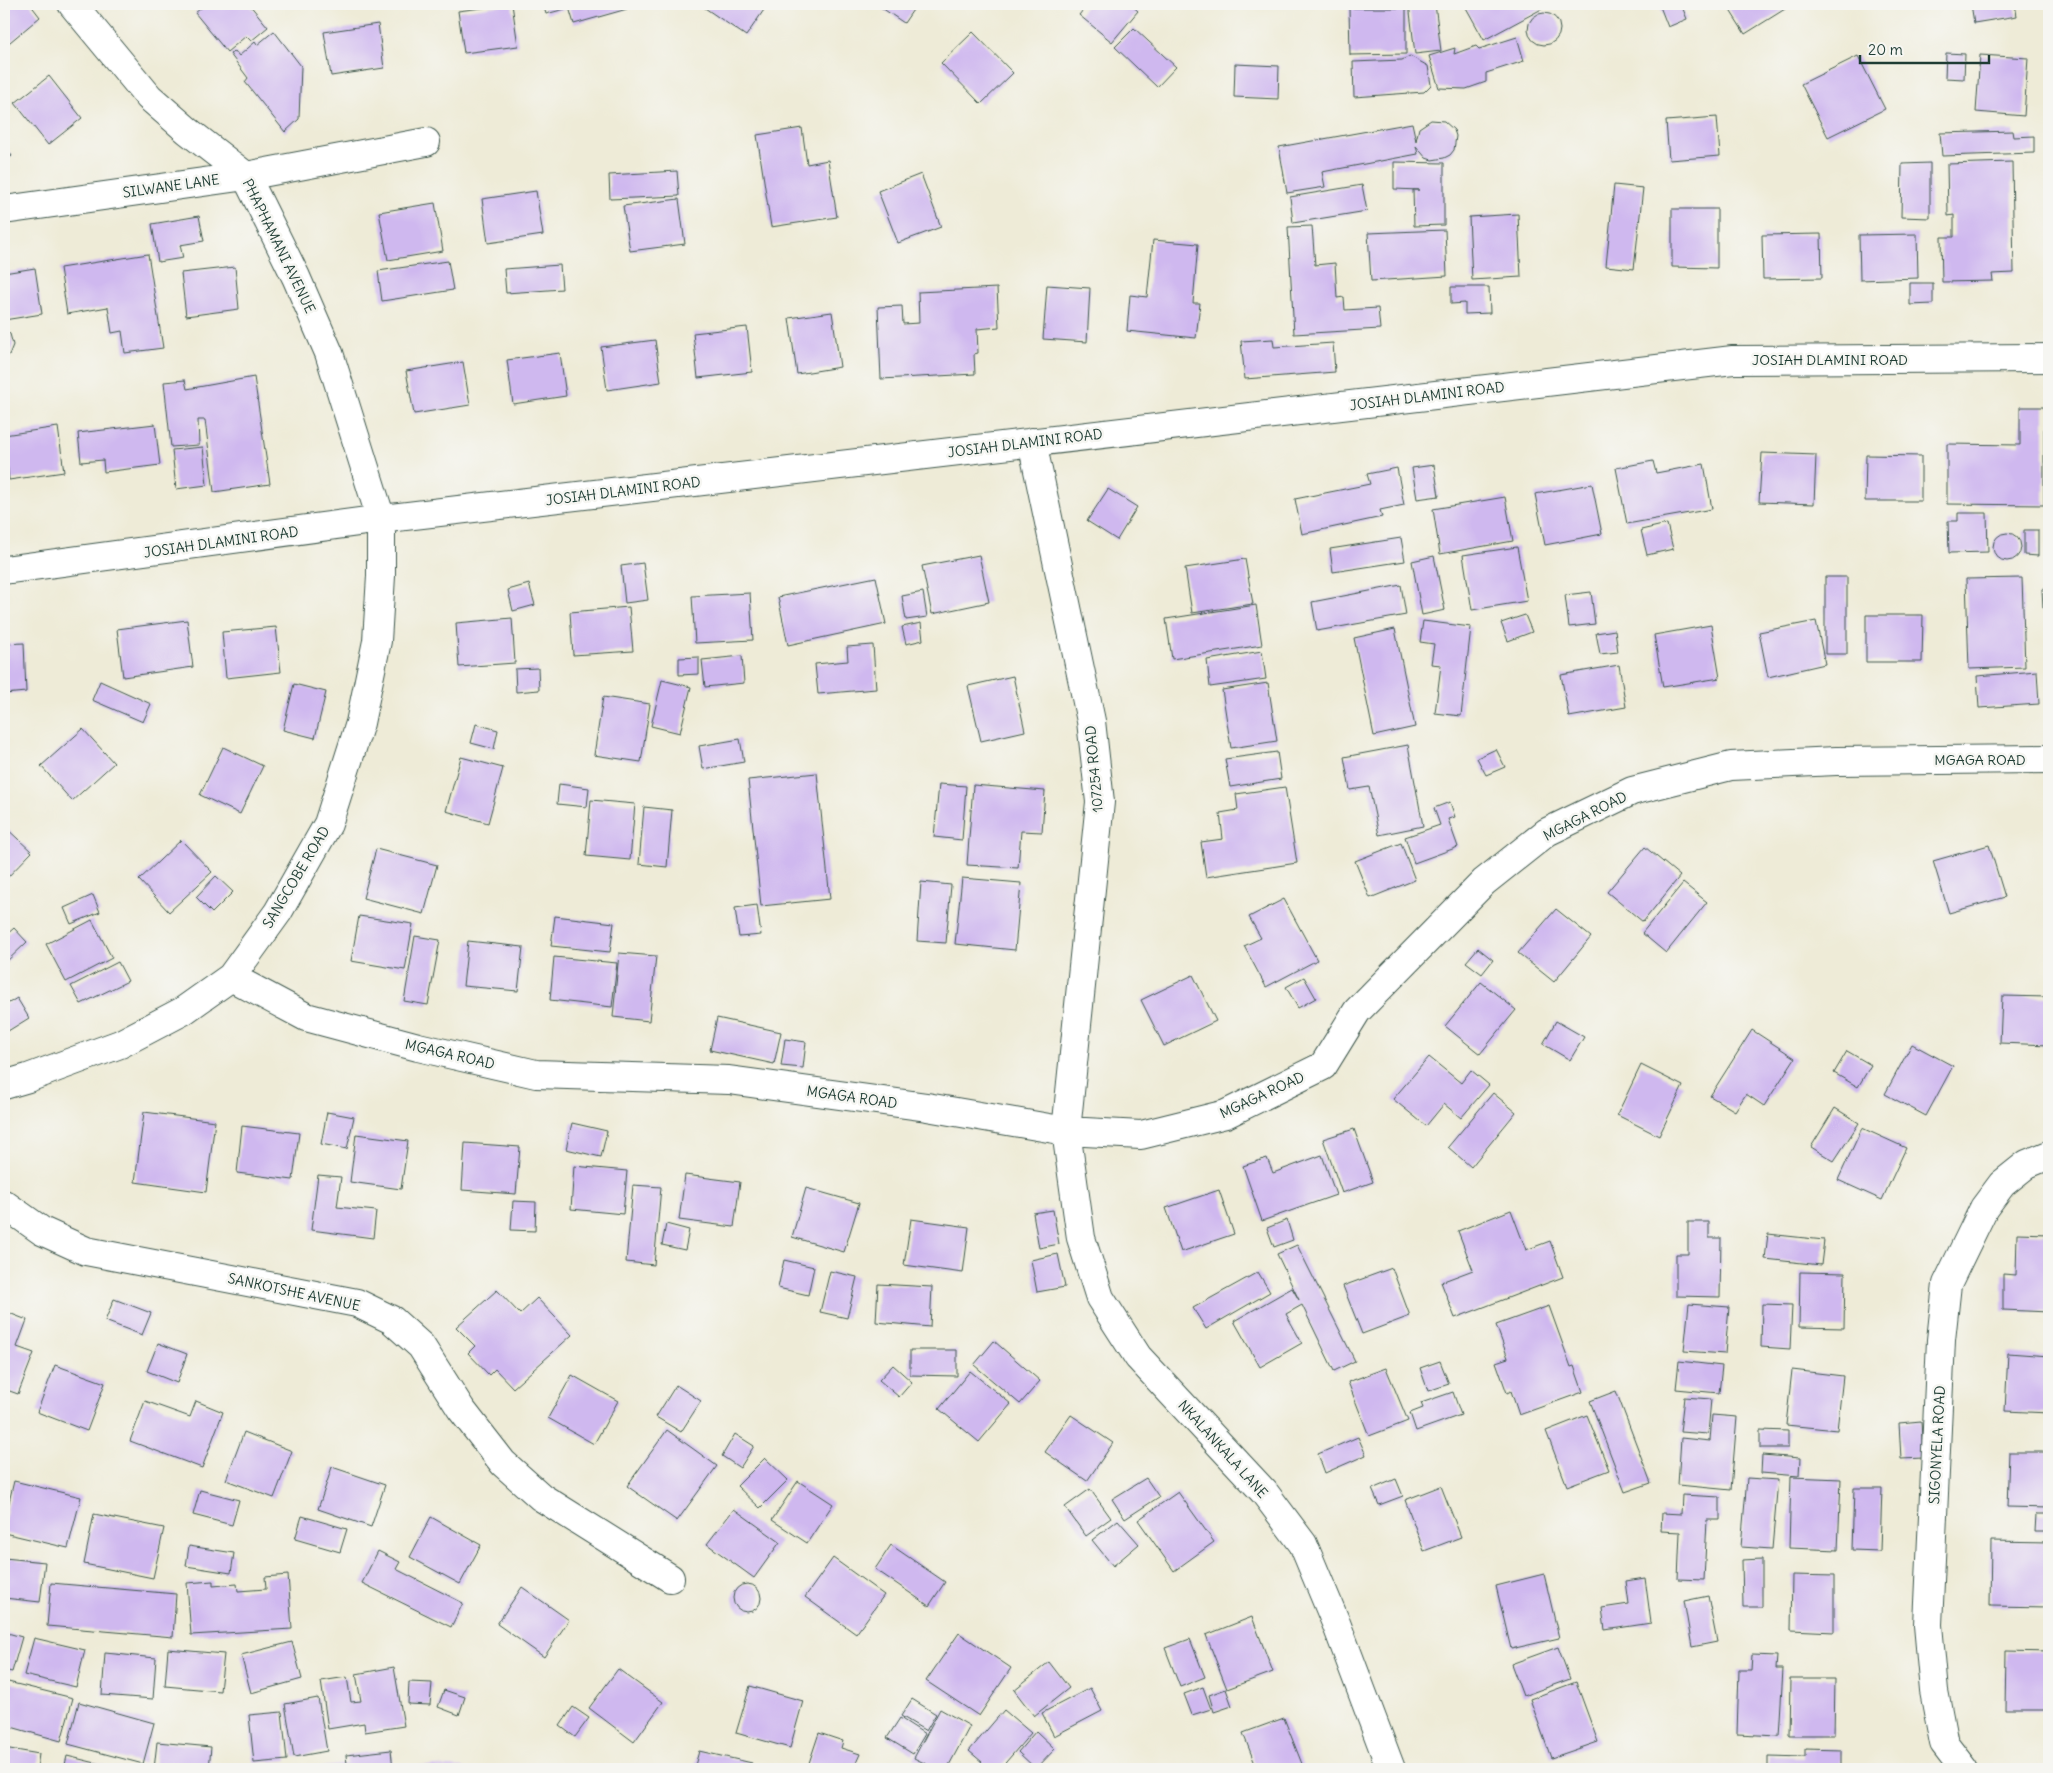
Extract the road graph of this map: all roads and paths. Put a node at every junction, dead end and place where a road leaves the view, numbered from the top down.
1 (72, 4) edge
2 (426, 142) dead end
3 (246, 176) junction
4 (4, 210) edge
5 (2049, 358) edge
6 (1032, 442) junction
7 (381, 519) junction
8 (4, 570) edge
9 (2049, 759) edge
10 (231, 976) junction
11 (4, 1085) edge
12 (1066, 1132) junction
13 (2049, 1155) edge
14 (4, 1204) edge
15 (670, 1578) dead end
16 (1391, 1769) edge
17 (1964, 1769) edge

1 - 3 street, PHAPHAMANI AVENUE
2 - 3 street, SILWANE LANE
3 - 4 street, SILWANE LANE
3 - 7 street, PHAPHAMANI AVENUE
5 - 6 street, JOSIAH DLAMINI ROAD
6 - 7 street, JOSIAH DLAMINI ROAD
6 - 12 street, 107254 ROAD
7 - 8 street, JOSIAH DLAMINI ROAD
7 - 10 street, SANGCOBE ROAD
9 - 12 street, MGAGA ROAD
10 - 11 street, SANGCOBE ROAD
10 - 12 street, MGAGA ROAD
12 - 16 street, NKALANKALA LANE
13 - 17 street, SIGONYELA ROAD
14 - 15 street, SANKOTSHE AVENUE

